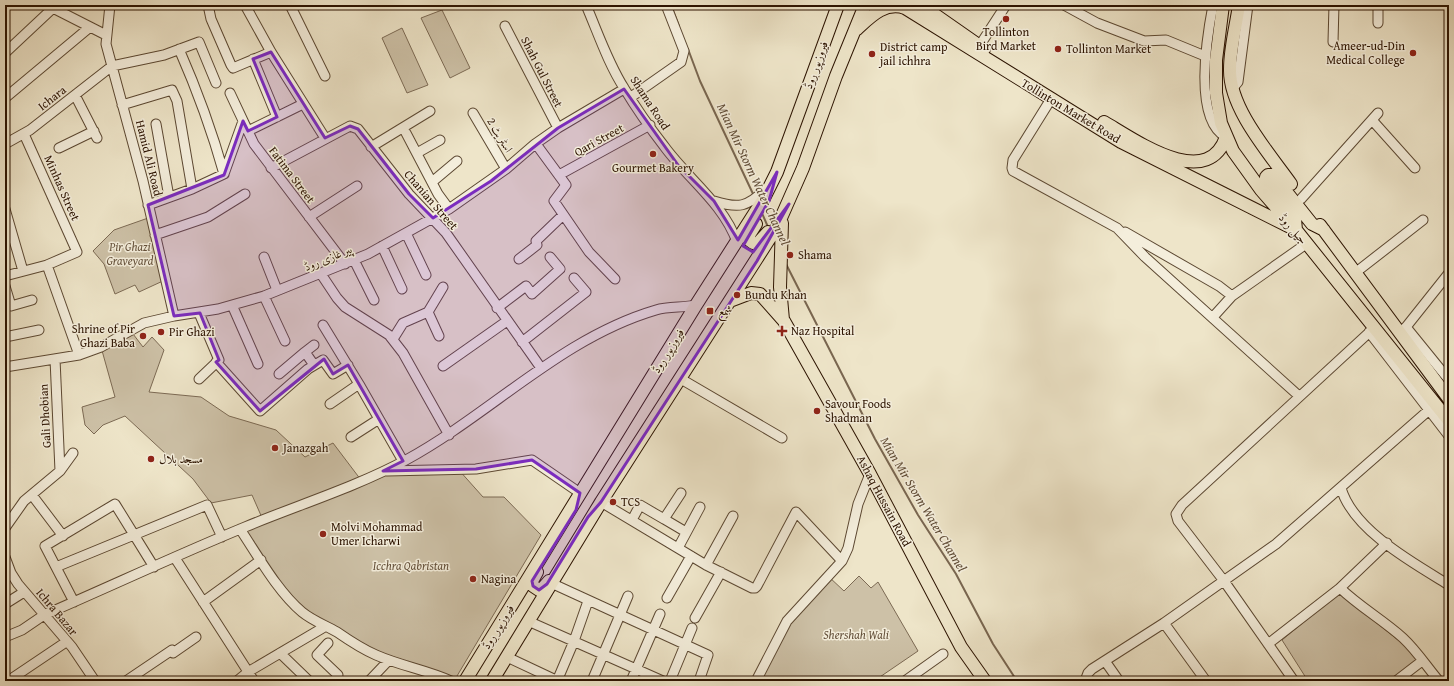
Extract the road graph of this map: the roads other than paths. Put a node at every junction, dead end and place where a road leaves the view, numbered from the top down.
1 (110, 5) edge
2 (208, 5) edge
3 (245, 5) edge
4 (290, 5) edge
5 (586, 5) edge
6 (666, 5) edge
7 (838, 5) edge
8 (864, 5) edge
9 (921, 5) edge
10 (1006, 5) edge
11 (1064, 5) edge
12 (1213, 5) edge
13 (1223, 5) edge
14 (1239, 5) edge
15 (1248, 5) edge
16 (1334, 5) edge
17 (1378, 5) edge
18 (50, 6) edge
19 (1378, 23) dead end
20 (505, 26) dead end
21 (90, 27) junction
22 (854, 31) junction
23 (950, 32) junction
24 (106, 35) junction
25 (1333, 42) dead end
26 (980, 46) junction
27 (179, 49) junction
28 (5, 52) edge
29 (271, 52) junction
30 (1205, 56) junction
31 (253, 60) junction
32 (112, 66) junction
33 (325, 76) dead end
34 (216, 83) dead end
35 (624, 89) junction
36 (1232, 89) junction
37 (7, 93) edge
38 (230, 93) dead end
39 (75, 95) junction
40 (631, 98) junction
41 (1051, 99) junction
42 (303, 104) junction
43 (122, 105) junction
44 (430, 111) dead end
45 (472, 113) dead end
46 (277, 117) junction
47 (243, 121) junction
48 (156, 124) dead end
49 (650, 125) junction
50 (558, 128) junction
51 (248, 131) junction
52 (406, 133) dead end
53 (24, 134) junction
54 (1226, 137) junction
55 (325, 138) junction
56 (440, 140) dead end
57 (5, 144) edge
58 (536, 144) junction
59 (372, 146) junction
60 (59, 148) dead end
61 (416, 153) junction
62 (457, 161) dead end
63 (271, 168) junction
64 (1415, 168) dead end
65 (506, 169) junction
66 (777, 172) junction
67 (224, 174) junction
68 (559, 175) junction
69 (432, 182) junction
70 (357, 186) dead end
71 (192, 189) junction
72 (245, 194) dead end
73 (169, 197) junction
74 (1301, 199) junction
75 (714, 201) junction
76 (757, 202) junction
77 (789, 204) junction
78 (148, 205) junction
79 (5, 209) edge
80 (449, 209) junction
81 (563, 215) junction
82 (309, 217) junction
83 (433, 218) junction
84 (1423, 220) dead end
85 (778, 228) junction
86 (1116, 228) junction
87 (1296, 230) junction
88 (1324, 230) junction
89 (406, 233) junction
90 (155, 235) junction
91 (737, 242) junction
92 (1306, 244) junction
93 (382, 246) junction
94 (264, 256) dead end
95 (550, 257) dead end
96 (519, 259) dead end
97 (354, 260) junction
98 (345, 264) junction
99 (47, 265) junction
100 (23, 271) junction
101 (1355, 273) junction
102 (1449, 273) edge
103 (321, 274) junction
104 (426, 275) dead end
105 (5, 276) edge
106 (574, 278) dead end
107 (615, 280) dead end
108 (5, 286) edge
109 (443, 287) dead end
110 (402, 289) dead end
111 (277, 290) junction
112 (264, 296) junction
113 (1232, 296) junction
114 (32, 300) dead end
115 (374, 300) dead end
116 (730, 301) junction
117 (232, 305) junction
118 (696, 305) junction
119 (497, 308) junction
120 (428, 312) junction
121 (199, 313) junction
122 (174, 316) junction
123 (1213, 317) junction
124 (507, 320) junction
125 (784, 321) junction
126 (323, 325) dead end
127 (39, 330) dead end
128 (1371, 330) junction
129 (1402, 330) junction
130 (439, 336) dead end
131 (5, 337) edge
132 (393, 339) junction
133 (285, 341) dead end
134 (522, 342) junction
135 (314, 345) dead end
136 (305, 352) junction
137 (79, 355) junction
138 (55, 359) junction
139 (216, 362) junction
140 (258, 364) dead end
141 (314, 365) junction
142 (348, 365) junction
143 (287, 366) junction
144 (443, 366) dead end
145 (5, 367) edge
146 (541, 368) junction
147 (279, 374) dead end
148 (681, 378) junction
149 (199, 379) dead end
150 (296, 379) junction
151 (1449, 380) edge
152 (359, 384) junction
153 (1299, 396) junction
154 (1449, 398) edge
155 (330, 404) dead end
156 (1429, 410) junction
157 (379, 419) junction
158 (1449, 421) edge
159 (449, 435) junction
160 (1449, 436) edge
161 (352, 437) dead end
162 (782, 438) dead end
163 (73, 453) dead end
164 (403, 461) junction
165 (383, 471) junction
166 (60, 472) junction
167 (870, 474) junction
168 (1341, 488) junction
169 (580, 493) junction
170 (681, 493) dead end
171 (32, 495) junction
172 (601, 502) junction
173 (700, 507) dead end
174 (733, 516) dead end
175 (664, 519) junction
176 (632, 520) junction
177 (5, 528) edge
178 (240, 529) junction
179 (686, 532) junction
180 (135, 535) junction
181 (63, 536) junction
182 (222, 537) junction
183 (1387, 543) junction
184 (678, 548) junction
185 (691, 556) junction
186 (5, 557) edge
187 (175, 558) junction
188 (261, 560) junction
189 (842, 561) junction
190 (706, 565) junction
191 (56, 567) junction
192 (154, 567) junction
193 (721, 572) junction
194 (1224, 581) junction
195 (552, 583) junction
196 (1449, 585) edge
197 (1340, 588) junction
198 (24, 592) junction
199 (628, 596) dead end
200 (667, 598) dead end
201 (588, 601) junction
202 (74, 602) junction
203 (203, 602) junction
204 (5, 604) edge
205 (660, 614) dead end
206 (44, 615) junction
207 (620, 615) junction
208 (695, 618) dead end
209 (528, 621) junction
210 (1164, 623) junction
211 (326, 626) junction
212 (692, 628) dead end
213 (653, 629) junction
214 (5, 637) edge
215 (196, 638) dead end
216 (574, 641) junction
217 (66, 642) junction
218 (328, 644) dead end
219 (685, 644) junction
220 (1268, 644) junction
221 (280, 653) junction
222 (943, 654) dead end
223 (603, 655) junction
224 (479, 656) junction
225 (507, 657) junction
226 (389, 660) junction
227 (1105, 661) junction
228 (1422, 661) junction
229 (636, 670) junction
230 (248, 672) junction
231 (304, 679) edge
232 (497, 679) edge
233 (8, 681) edge
234 (95, 681) edge
235 (126, 681) edge
236 (237, 681) edge
237 (254, 681) edge
238 (332, 681) edge
239 (369, 681) edge
240 (451, 681) edge
241 (465, 681) edge
242 (557, 681) edge
243 (592, 681) edge
244 (632, 681) edge
245 (663, 681) edge
246 (670, 681) edge
247 (699, 681) edge
248 (756, 681) edge
249 (905, 681) edge
250 (985, 681) edge
251 (1085, 681) edge
252 (1119, 681) edge
253 (1206, 681) edge
254 (1294, 681) edge
255 (1396, 681) edge
256 (1439, 681) edge

1 - 24 street, Hamid Ali Road
2 - 31 street
3 - 29 street
4 - 33 street
5 - 35 street, Shama Road
6 - 40 street
7 - 66 main road, فیروزپور روڈ
8 - 22 main road, فیروزپور روڈ
9 - 23 main road, Tollinton Market Road
10 - 26 street
11 - 30 street
12 - 30 street
13 - 54 main road, جیل روڈ
14 - 36 main road, جیل روڈ
15 - 36 street
16 - 25 street
17 - 19 street
18 - 21 street
18 - 28 street
20 - 50 street, Shah Gul Street
21 - 24 street
21 - 37 street
22 - 23 main road, Tollinton Market Road
22 - 77 main road, فیروزپور روڈ
23 - 26 main road, Tollinton Market Road
23 - 41 main road, Tollinton Market Road
24 - 32 street, Hamid Ali Road
26 - 54 main road, Tollinton Market Road
27 - 32 street
27 - 34 street
27 - 67 street
29 - 31 street
29 - 42 street
30 - 54 street
31 - 46 street
32 - 39 street, Ichara
32 - 43 street, Hamid Ali Road
35 - 40 street, Shama Road
35 - 50 street, پیر غازی روڈ
36 - 74 main road, جیل روڈ
38 - 47 street, Fatima Street
39 - 53 street, Ichara
39 - 60 street
40 - 49 street, Shama Road
41 - 86 street
41 - 87 main road, Tollinton Market Road
42 - 46 street
42 - 55 street
43 - 71 street
43 - 78 street, Hamid Ali Road
44 - 59 street
45 - 65 street, اسٹریٹ 2
46 - 51 street
47 - 51 street, Fatima Street
47 - 67 street
48 - 73 street
49 - 68 street, Qari Street
49 - 75 street, Shama Road
50 - 58 street, پیر غازی روڈ
51 - 63 street, Fatima Street
52 - 61 street
53 - 57 street, Ichara
53 - 99 street, Minhas Street
54 - 87 main road, جیل روڈ
55 - 59 street, Chanian Street
55 - 63 street, Chanian Street
56 - 61 street
58 - 65 street, پیر غازی روڈ
58 - 68 street
59 - 83 street, Chanian Street
61 - 69 street
62 - 69 street
63 - 82 street, Fatima Street
64 - 74 street
65 - 80 street, پیر غازی روڈ
66 - 76 main road, فیروزپور روڈ
66 - 77 main road
67 - 71 street
68 - 81 street
69 - 80 street
70 - 82 street
71 - 73 street
72 - 90 street
73 - 78 street
74 - 88 main road, جیل روڈ
75 - 76 street, Shama Road
75 - 91 street, Shama Road
76 - 91 main road, فیروزپور روڈ
77 - 85 main road, فیروزپور روڈ
78 - 90 street, Hamid Ali Road
79 - 100 street
80 - 83 street, پیر غازی روڈ
81 - 96 street
81 - 107 street
82 - 98 street, Fatima Street
83 - 89 street, پیر غازی روڈ
83 - 119 street, Chanian Street
84 - 101 street
85 - 116 main road, فیروزپور روڈ
85 - 125 main road, Ashaq Hussain Road
86 - 113 street
86 - 123 street
87 - 88 main road
87 - 92 main road, جیل روڈ
88 - 101 main road, جیل روڈ
89 - 93 street, پیر غازی روڈ
89 - 104 street
90 - 122 street, Hamid Ali Road
91 - 118 main road, فیروزپور روڈ
92 - 113 street
92 - 128 main road, جیل روڈ
93 - 97 street, پیر غازی روڈ
93 - 110 street
94 - 111 street
95 - 119 street
97 - 98 street, پیر غازی روڈ
97 - 115 street
98 - 103 street, پیر غازی روڈ
99 - 100 street
99 - 137 street
100 - 105 street
101 - 129 main road, جیل روڈ
102 - 129 street
103 - 111 street, پیر غازی روڈ
103 - 132 street
106 - 134 street
108 - 114 street
109 - 120 street
111 - 112 street, پیر غازی روڈ
112 - 117 street, پیر غازی روڈ
112 - 133 street
113 - 123 street
116 - 125 main road, Ashaq Hussain Road
116 - 148 main road, فیروزپور روڈ
117 - 121 street, پیر غازی روڈ
117 - 140 street
118 - 146 street
118 - 169 main road, فیروزپور روڈ
119 - 124 street, Chanian Street
120 - 130 street
120 - 132 street
121 - 122 street, پیر غازی روڈ
121 - 139 street
122 - 137 street, پیر غازی روڈ
123 - 153 street
124 - 134 street, Chanian Street
124 - 144 street
125 - 167 main road, Ashaq Hussain Road
126 - 142 street
127 - 131 street
128 - 153 street
128 - 156 street
128 - 158 main road, جیل روڈ
129 - 151 street
129 - 154 main road, جیل روڈ
132 - 159 street
134 - 146 street, Chanian Street
135 - 136 street
136 - 141 street
136 - 143 street
137 - 138 street, پیر غازی روڈ
138 - 145 street, پیر غازی روڈ
138 - 166 street, Gali Dhobian
139 - 149 street
139 - 150 street
141 - 142 street
141 - 150 street
142 - 152 street
143 - 147 street
143 - 150 street
146 - 159 street
148 - 162 street
148 - 172 main road, فیروزپور روڈ
152 - 155 street
152 - 157 street
153 - 194 street
156 - 160 street
156 - 168 street
157 - 161 street
157 - 164 street
159 - 164 street
163 - 166 street
164 - 165 street
165 - 169 street
165 - 178 street
166 - 171 street
167 - 189 street
167 - 250 main road, Ashaq Hussain Road
168 - 183 street
168 - 194 street
169 - 172 main road
169 - 224 main road, فیروزپور روڈ
170 - 175 street
171 - 177 street
171 - 181 street
172 - 176 street
172 - 195 main road, فیروزپور روڈ
173 - 179 street
174 - 190 street
175 - 176 street
175 - 179 street
176 - 184 street
178 - 182 street
178 - 188 street
179 - 184 street
180 - 181 street
180 - 182 street
180 - 191 street
180 - 192 street
181 - 191 street
182 - 187 street
183 - 196 street
183 - 197 street
184 - 185 street
185 - 190 street
185 - 200 street
186 - 198 street, Ichra Bazar
187 - 192 street
187 - 203 street
188 - 203 street
188 - 211 street
189 - 193 street
189 - 248 street
190 - 193 street
191 - 202 street
192 - 202 street
193 - 208 street
194 - 210 street
194 - 220 street
195 - 201 street
195 - 209 main road, فیروزپور روڈ
197 - 220 street
197 - 228 street
198 - 204 street
198 - 206 street, Ichra Bazar
199 - 207 street
201 - 207 street
201 - 216 street
202 - 206 street
203 - 230 street
205 - 213 street
206 - 214 street
206 - 217 street, Ichra Bazar
207 - 213 street
207 - 223 street
209 - 216 street
209 - 225 main road, فیروزپور روڈ
210 - 227 street
210 - 253 street
211 - 221 street
211 - 226 street
212 - 219 street
213 - 219 street
213 - 229 street
215 - 235 street
216 - 223 street
216 - 242 street
217 - 233 street
217 - 234 street, Ichra Bazar
218 - 238 street
219 - 246 street
219 - 247 street
220 - 254 street
221 - 230 street
221 - 231 street
222 - 249 street
223 - 229 street
223 - 243 street
224 - 232 main road
224 - 241 main road, فیروزپور روڈ
225 - 232 main road, فیروزپور روڈ
225 - 242 street
226 - 239 street
226 - 240 street
227 - 251 street
227 - 252 street
228 - 255 street
228 - 256 street
229 - 244 street
229 - 245 street
230 - 236 street
230 - 237 street

